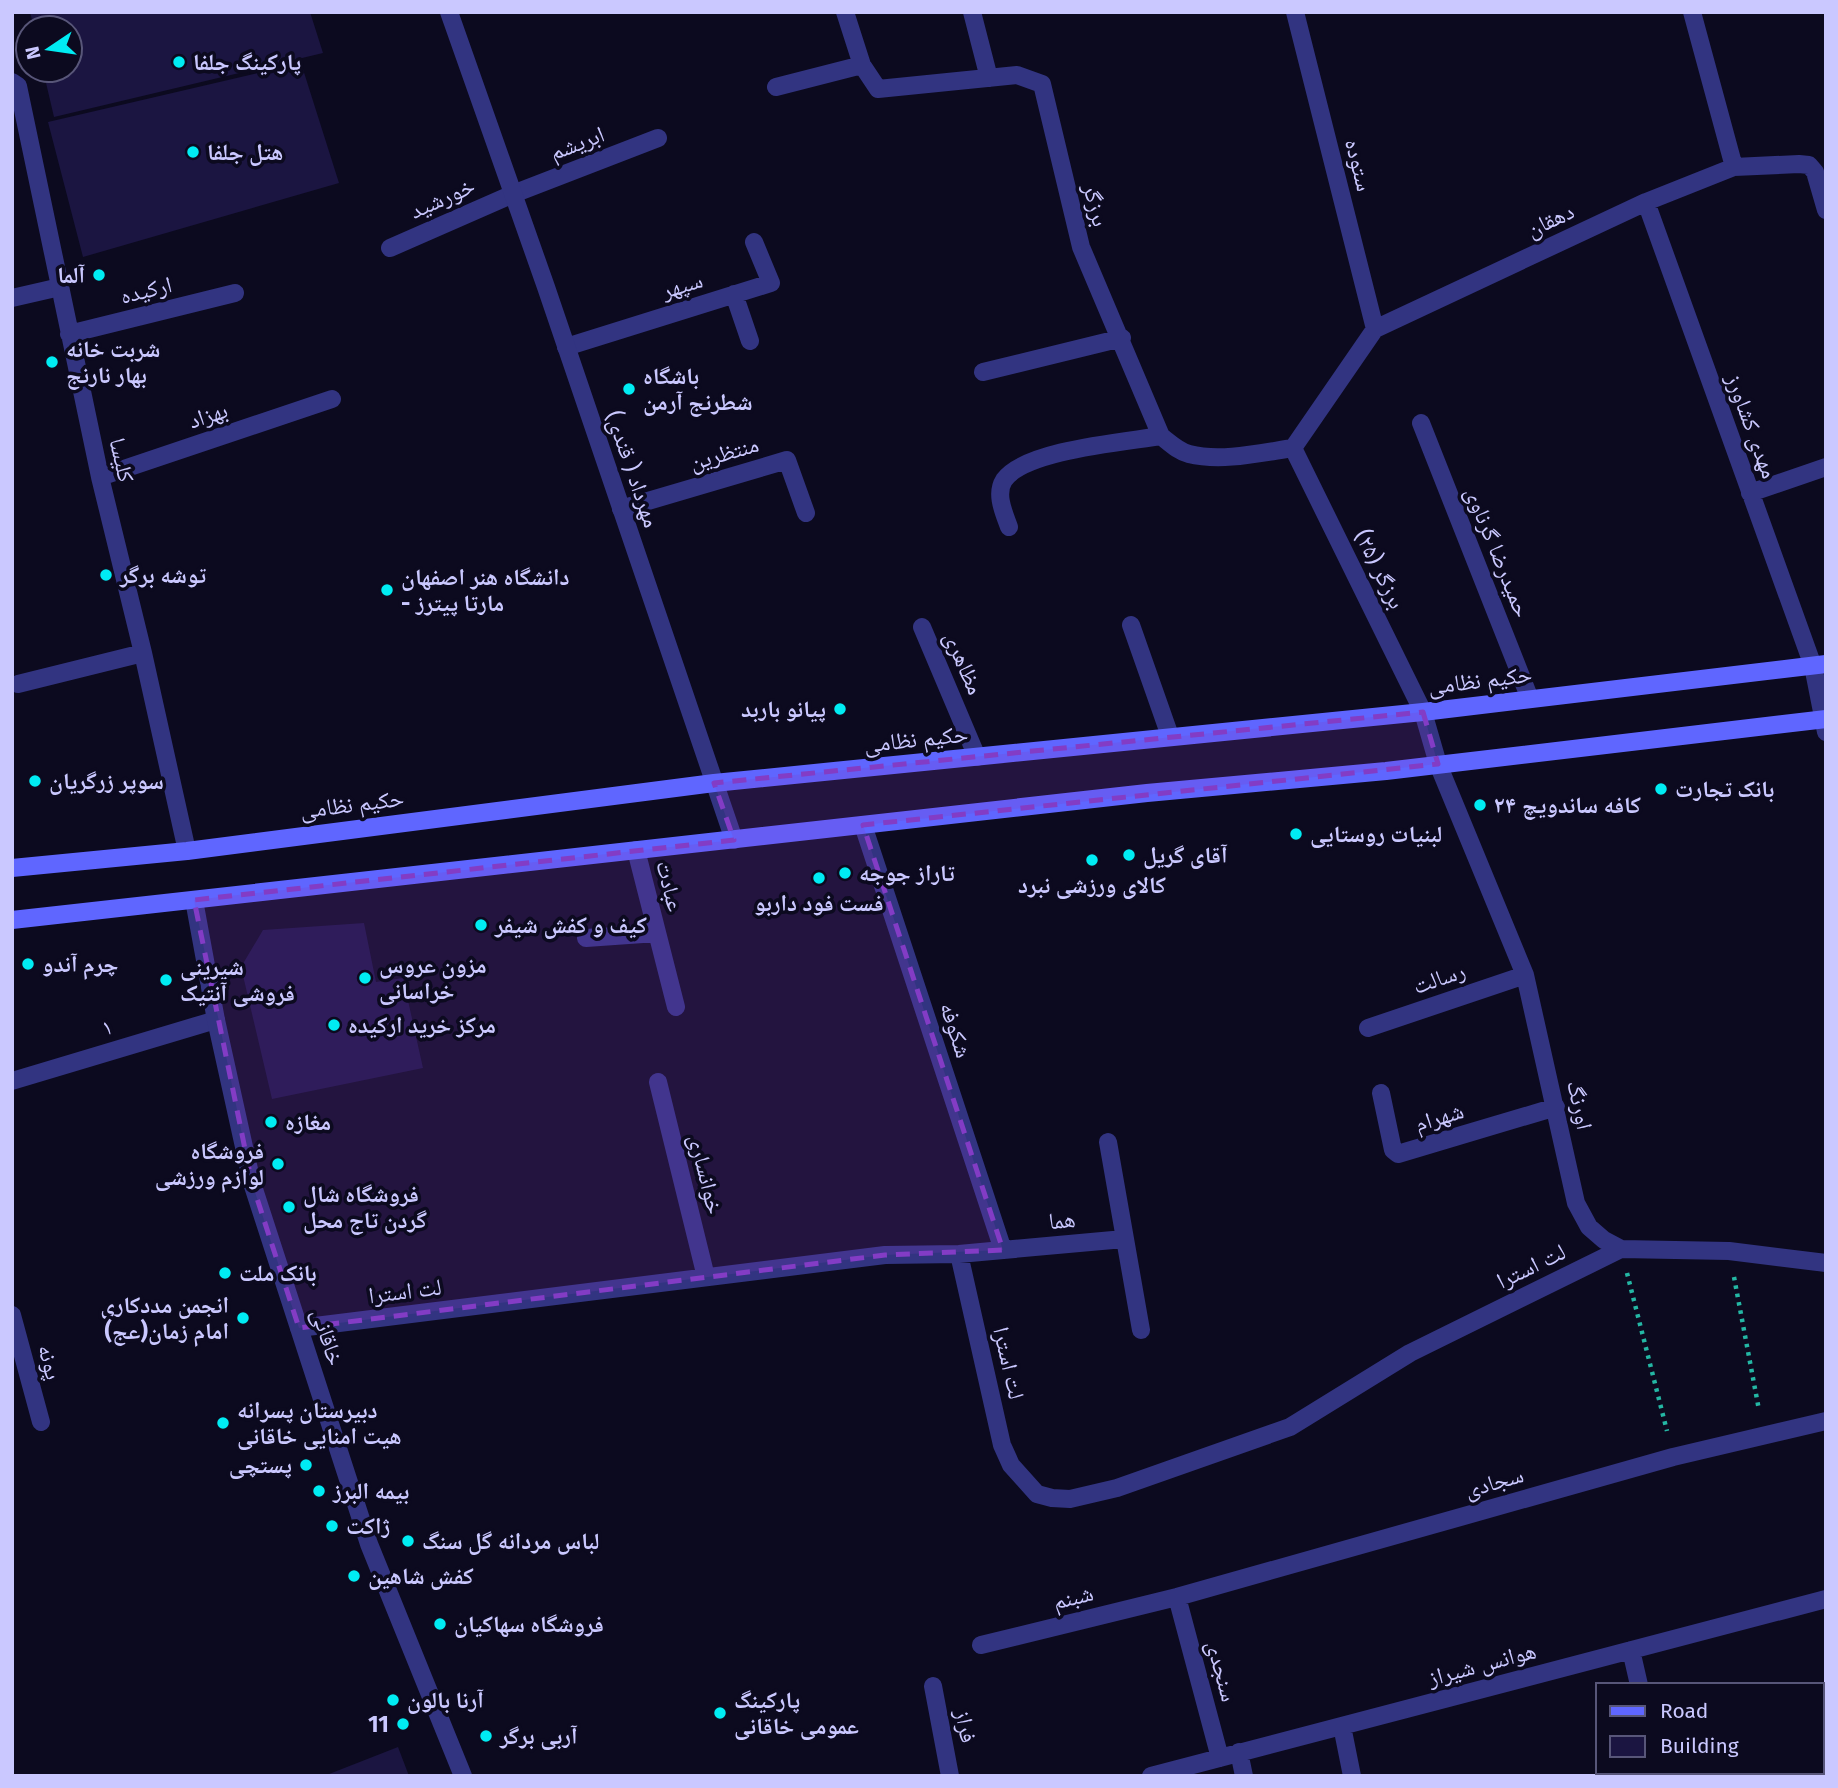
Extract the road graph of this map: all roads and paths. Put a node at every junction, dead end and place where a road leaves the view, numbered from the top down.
1 (449, 12) edge
2 (845, 12) edge
3 (972, 12) edge
4 (1295, 12) edge
5 (1692, 12) edge
6 (862, 65) junction
7 (989, 78) junction
8 (12, 82) edge
9 (776, 87) dead end
10 (658, 138) dead end
11 (1734, 167) junction
12 (513, 194) junction
13 (1646, 202) junction
14 (1826, 210) edge
15 (754, 242) dead end
16 (390, 248) dead end
17 (60, 287) junction
18 (235, 293) dead end
19 (734, 294) junction
20 (12, 298) edge
21 (1375, 329) junction
22 (69, 334) junction
23 (1122, 338) junction
24 (750, 341) dead end
25 (566, 347) junction
26 (983, 372) dead end
27 (332, 399) dead end
28 (1421, 423) dead end
29 (1161, 436) junction
30 (1293, 448) junction
31 (1826, 467) edge
32 (100, 477) junction
33 (1751, 493) junction
34 (621, 509) junction
35 (806, 513) dead end
36 (1009, 527) dead end
37 (1131, 625) dead end
38 (922, 627) dead end
39 (143, 653) junction
40 (1820, 665) edge
41 (18, 684) dead end
42 (1530, 699) junction
43 (1423, 712) junction
44 (1825, 724) edge
45 (1170, 736) junction
46 (977, 757) junction
47 (1438, 764) junction
48 (714, 783) junction
49 (863, 825) junction
50 (734, 840) junction
51 (187, 850) junction
52 (636, 850) junction
53 (12, 868) edge
54 (194, 900) junction
55 (12, 920) edge
56 (657, 933) junction
57 (586, 938) dead end
58 (1525, 975) junction
59 (676, 1007) dead end
60 (216, 1020) junction
61 (1368, 1028) dead end
62 (12, 1081) edge
63 (658, 1082) dead end
64 (1381, 1093) dead end
65 (1556, 1107) junction
66 (1108, 1142) dead end
67 (1124, 1239) junction
68 (1621, 1249) junction
69 (1003, 1250) junction
70 (1729, 1251) junction
71 (959, 1254) junction
72 (1826, 1263) edge
73 (706, 1278) junction
74 (12, 1315) edge
75 (299, 1328) junction
76 (1141, 1330) dead end
77 (1826, 1421) edge
78 (41, 1422) dead end
79 (1764, 1435) junction
80 (1673, 1457) junction
81 (1177, 1597) junction
82 (1826, 1599) edge
83 (981, 1645) dead end
84 (1631, 1650) junction
85 (1639, 1683) edge
86 (933, 1686) dead end
87 (1342, 1726) junction
88 (1239, 1752) junction
89 (1220, 1758) junction
90 (463, 1776) edge
91 (950, 1776) edge
92 (1151, 1776) edge
93 (1244, 1776) edge
94 (1352, 1776) edge

1 - 12 street, مهرداد ( قندی)
2 - 6 street, برزگر
3 - 7 street
4 - 21 street, ستوده
5 - 11 street
6 - 7 street, برزگر
6 - 9 street
7 - 23 street, برزگر
8 - 17 street, کلیسا
10 - 12 street, ابریشم
11 - 13 street, دهقان
11 - 14 street
12 - 16 street, خورشید
12 - 25 street, مهرداد ( قندی)
13 - 21 street, دهقان
13 - 33 street, مهدی کشاورز
15 - 19 street, سپهر
17 - 20 street
17 - 22 street, کلیسا
18 - 22 street, ارکیده
19 - 24 street
19 - 25 street, سپهر
21 - 30 street
22 - 32 street, کلیسا
23 - 26 street
23 - 29 street, برزگر
25 - 34 street, مهرداد ( قندی)
27 - 32 street, بهزاد
28 - 42 street, حمیدرضا گرناوی
29 - 30 street
29 - 36 street
30 - 43 street, برزگر (۲۵)
31 - 33 street
32 - 39 street, کلیسا
33 - 40 street, مهدی کشاورز
34 - 35 street, منتظرین
34 - 48 street, مهرداد ( قندی)
37 - 45 street
38 - 46 street, مظاهری
39 - 41 street
39 - 51 street, کلیسا
40 - 42 main road, حکیم نظامی
40 - 44 street, مهدی کشاورز
42 - 43 main road, حکیم نظامی
43 - 45 main road, حکیم نظامی
43 - 47 street, برزگر (۲۵)
44 - 47 main road
45 - 46 main road, حکیم نظامی
46 - 48 main road, حکیم نظامی
47 - 49 main road
47 - 58 street, اورنگ
48 - 50 street, مهرداد ( قندی)
48 - 51 main road, حکیم نظامی
49 - 50 main road
49 - 69 street, شکوفه
50 - 52 main road
51 - 53 main road, حکیم نظامی
52 - 54 main road
52 - 56 street, عبادت
54 - 55 main road
54 - 60 street, خاقانی
56 - 57 street, عبادت
56 - 59 street, عبادت
58 - 61 street, رسالت
58 - 65 street, اورنگ
60 - 62 street, ۱
60 - 75 street, خاقانی
63 - 73 street, خوانساری
64 - 65 street, شهرام
65 - 68 street, اورنگ
66 - 67 street
67 - 69 street, هما
67 - 76 street
68 - 70 street
68 - 71 street, لت استرا
68 - 80 path
69 - 71 street, هما
70 - 72 street
70 - 79 path
71 - 73 street, لت استرا
73 - 75 street, لت استرا
74 - 78 street, پونه
75 - 90 street, خاقانی
77 - 79 street, سجادی
79 - 80 street, سجادی
80 - 81 street, سجادی
81 - 83 street, شبنم
81 - 89 street, سنجدی
82 - 84 street, هوانس شیراز
84 - 85 street
84 - 87 street, هوانس شیراز
86 - 91 street, فراز
87 - 88 street, هوانس شیراز
87 - 94 street
88 - 89 street, هوانس شیراز
88 - 93 street
89 - 92 street, هوانس شیراز

